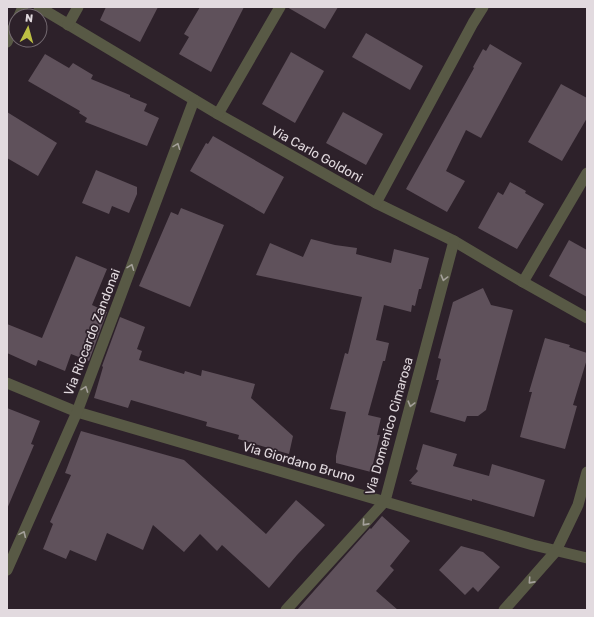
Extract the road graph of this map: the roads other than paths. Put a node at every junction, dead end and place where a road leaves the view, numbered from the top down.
1 (38, 7) edge
2 (78, 7) edge
3 (280, 7) edge
4 (483, 7) edge
5 (68, 26) junction
6 (194, 100) junction
7 (218, 114) junction
8 (587, 173) edge
9 (376, 203) junction
10 (454, 241) junction
11 (523, 282) junction
12 (587, 318) edge
13 (7, 383) edge
14 (77, 412) junction
15 (587, 472) edge
16 (385, 501) junction
17 (556, 552) junction
18 (587, 558) edge
19 (7, 570) edge
20 (286, 610) edge
21 (504, 610) edge

1 - 5 street, Via Carlo Goldoni
2 - 5 street
3 - 7 street
4 - 9 street
5 - 6 street, Via Carlo Goldoni
6 - 7 street, Via Carlo Goldoni
14 -> 6 street, Via Riccardo Zandonai
7 - 9 street, Via Carlo Goldoni
8 - 11 street
9 - 10 street, Via Carlo Goldoni
10 - 11 street, Via Carlo Goldoni
10 -> 16 street, Via Domenico Cimarosa
11 - 12 street, Via Carlo Goldoni
13 - 14 street, Via Giordano Bruno
14 - 16 street, Via Giordano Bruno
19 -> 14 street, Via Riccardo Zandonai
15 - 17 street
16 - 17 street, Via Giordano Bruno
16 -> 20 street, Via Domenico Cimarosa
17 - 18 street, Via Giordano Bruno
17 -> 21 street

